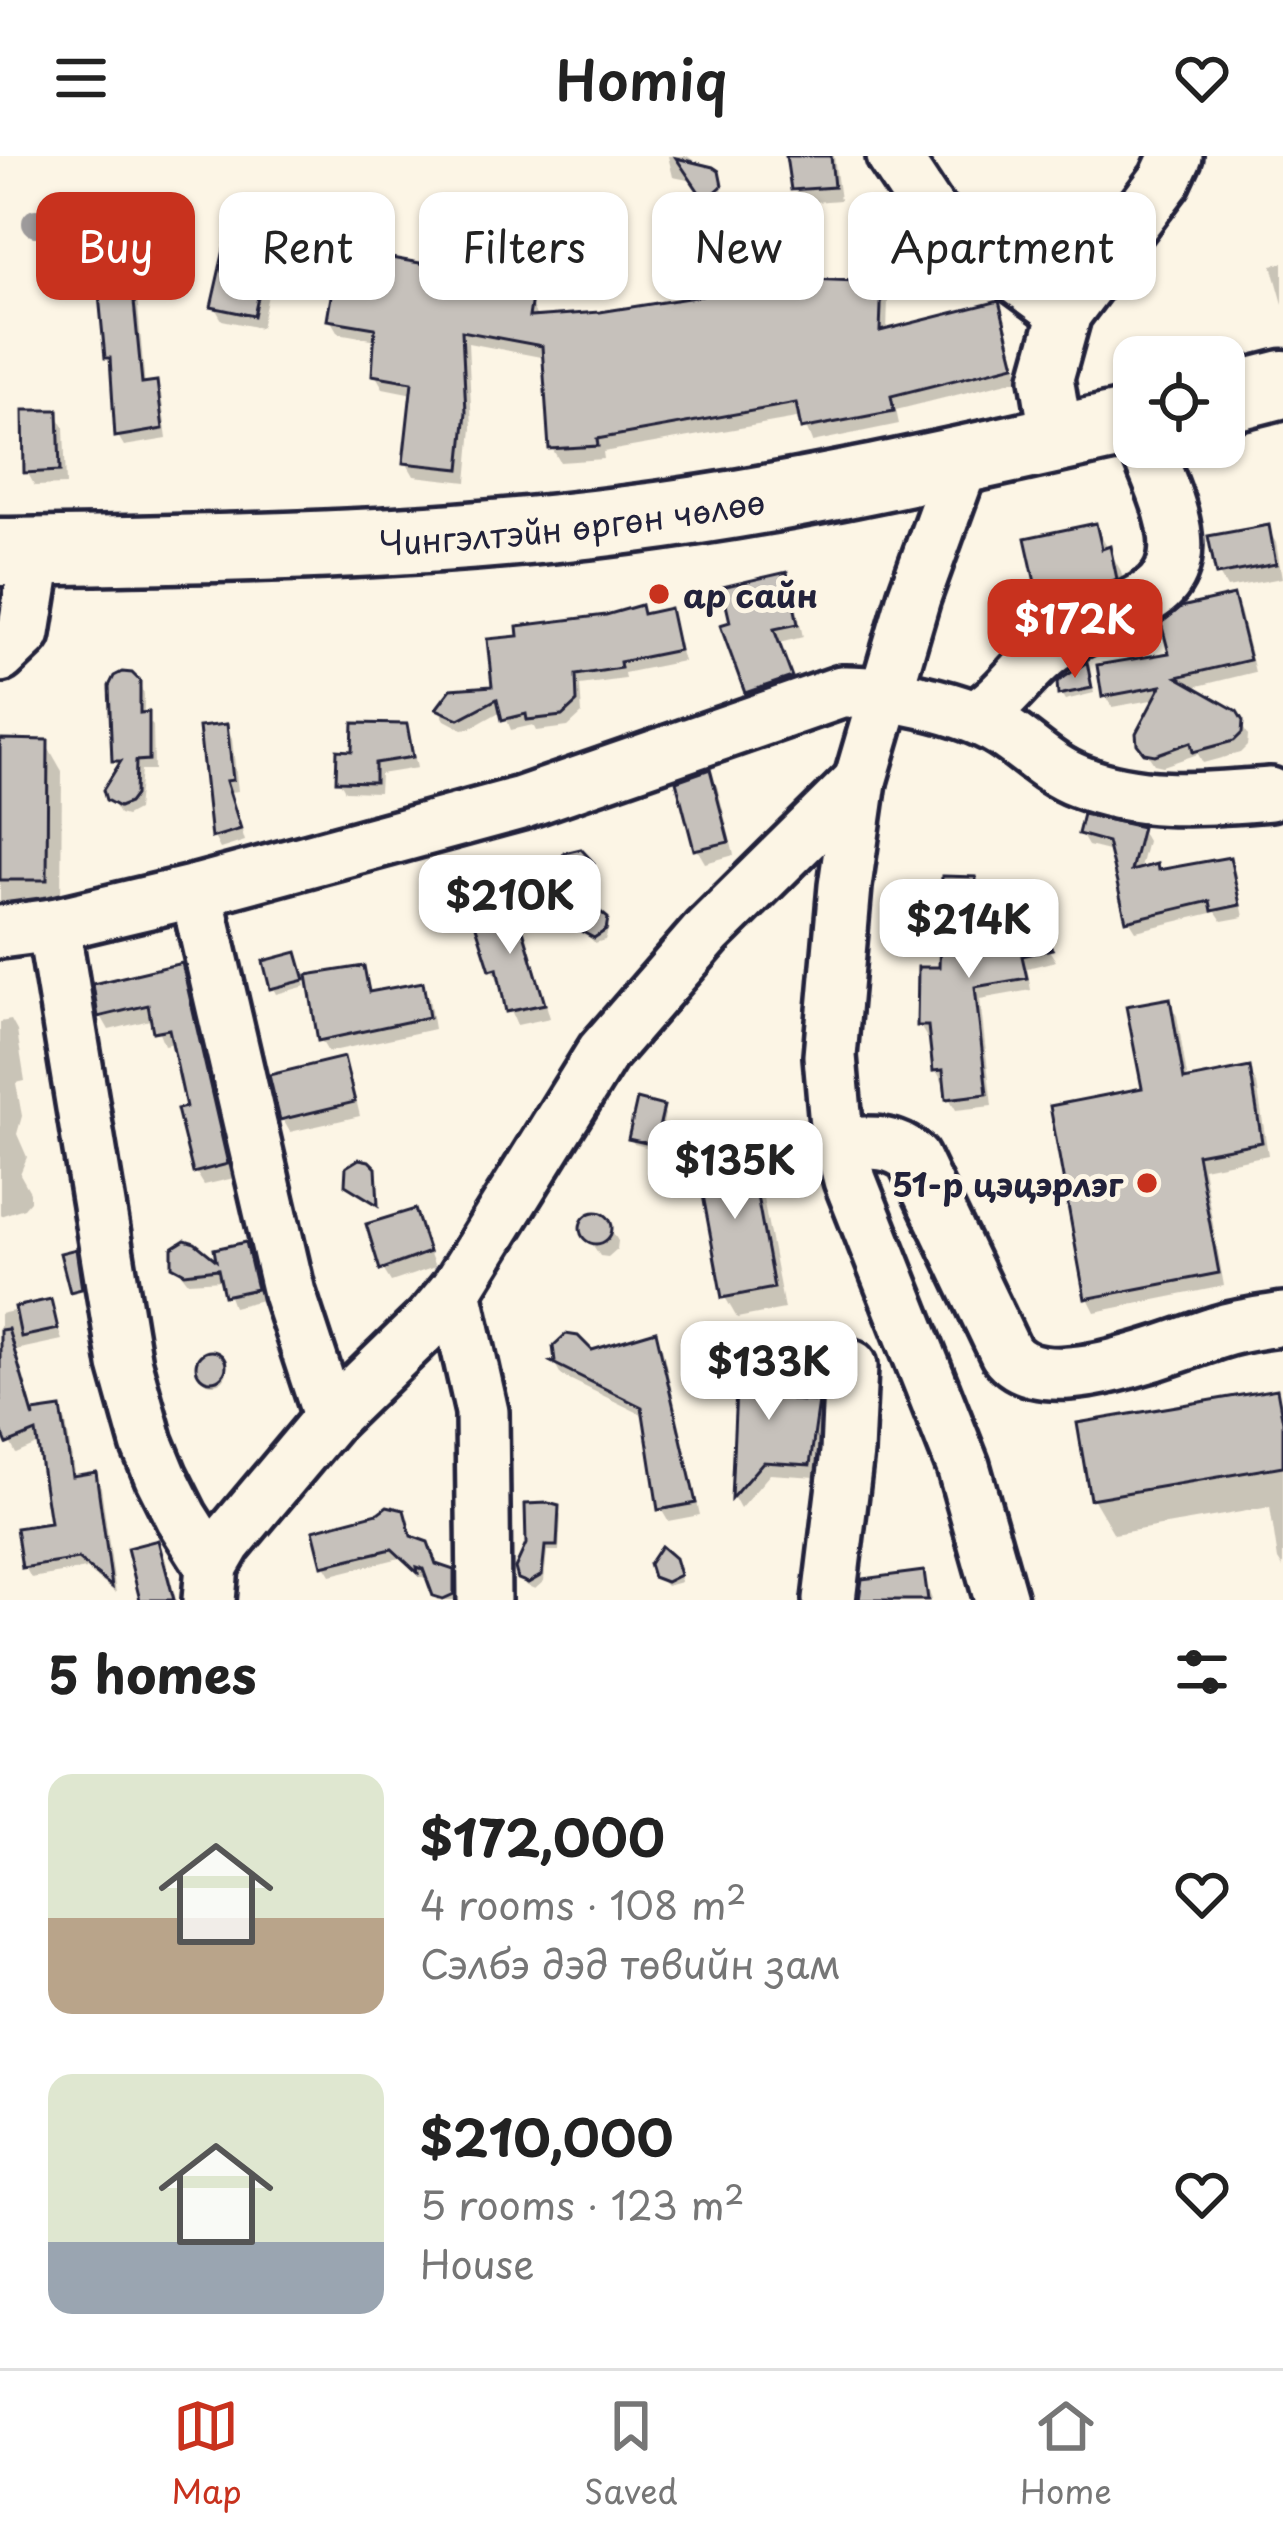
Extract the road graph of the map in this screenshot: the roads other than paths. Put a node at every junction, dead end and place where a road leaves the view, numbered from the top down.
1 (893, 156) edge
2 (1176, 156) edge
3 (1065, 313) junction
4 (1283, 384) edge
5 (1245, 394) edge
6 (1113, 427) edge
7 (1057, 439) junction
8 (964, 459) junction
9 (1152, 468) edge
10 (18, 552) edge
11 (0, 656) edge
12 (884, 695) junction
13 (975, 717) junction
14 (860, 781) junction
15 (1270, 794) dead end
16 (196, 890) junction
17 (53, 925) junction
18 (0, 932) edge
19 (839, 1144) junction
20 (455, 1292) junction
21 (1283, 1319) edge
22 (851, 1366) dead end
23 (331, 1418) junction
24 (210, 1583) edge
25 (484, 1600) edge
26 (829, 1600) edge
27 (1001, 1600) edge

1 - 3 street
2 - 3 street
3 - 7 street
4 - 5 main road
6 - 7 main road, Чингэлтэйн өргөн чөлөө
7 - 8 main road, Чингэлтэйн өргөн чөлөө
8 - 10 main road, Чингэлтэйн өргөн чөлөө
8 - 12 street
9 - 13 street
10 - 11 street
12 - 13 street
12 - 14 street
12 - 16 street
13 - 15 street
14 - 19 street
14 - 20 street
16 - 17 street
16 - 23 street
17 - 18 street
17 - 24 street
19 - 21 street
19 - 27 street
20 - 23 street
20 - 25 street
22 - 26 street
23 - 24 street

